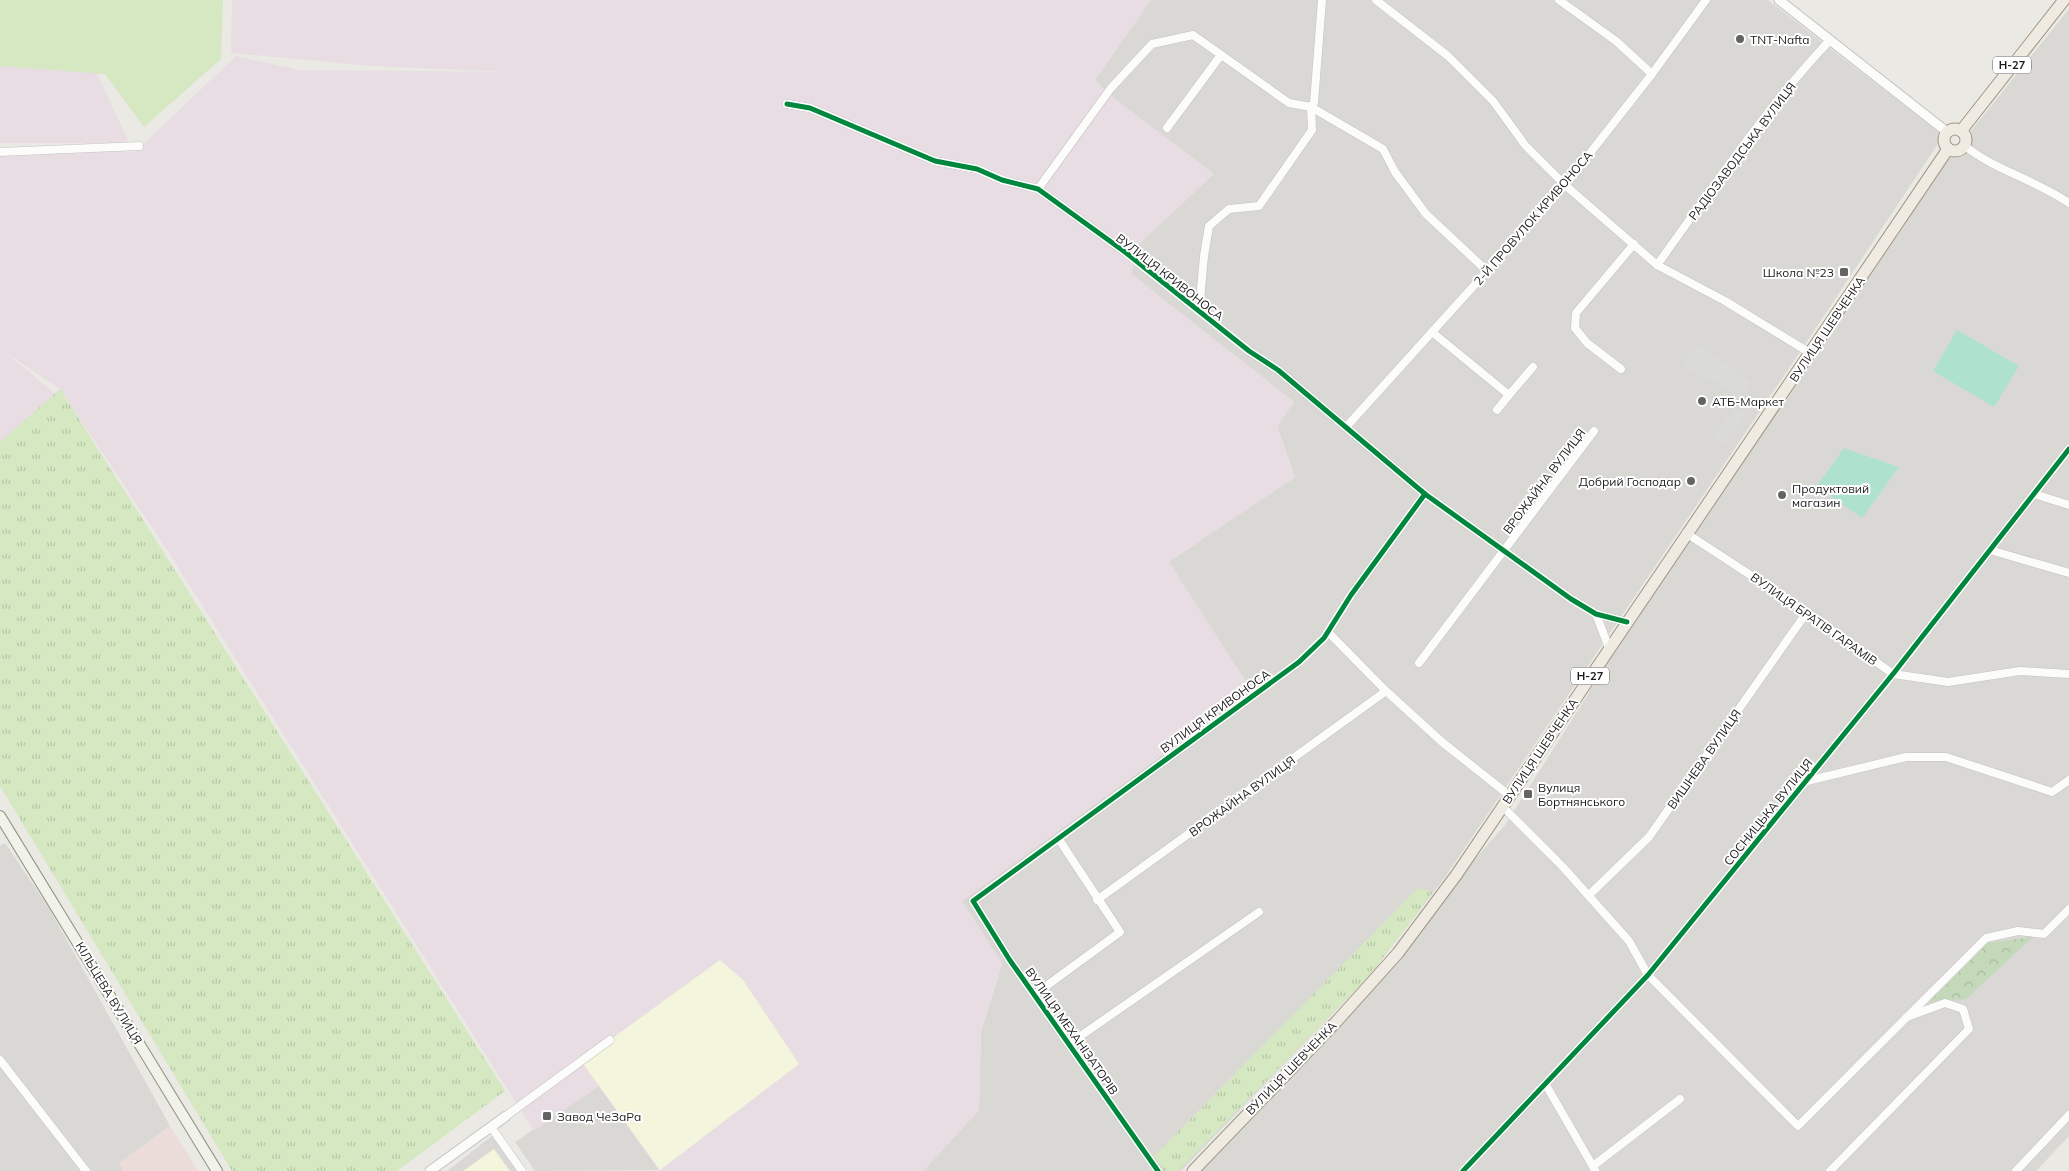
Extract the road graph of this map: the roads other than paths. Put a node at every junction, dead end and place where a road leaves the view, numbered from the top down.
1 (1322, 0) edge
2 (1376, 0) edge
3 (1559, 0) edge
4 (1706, 0) edge
5 (1778, 0) edge
6 (2064, 0) edge
7 (1830, 40) junction
8 (1221, 55) junction
9 (1652, 74) junction
10 (787, 104) dead end
11 (1311, 108) junction
12 (1167, 128) dead end
13 (1961, 131) junction
14 (1947, 132) junction
15 (139, 146) dead end
16 (1965, 146) junction
17 (1948, 149) junction
18 (0, 152) edge
19 (1565, 185) junction
20 (1038, 189) junction
21 (2069, 203) edge
22 (1634, 244) junction
23 (1657, 265) junction
24 (1487, 271) junction
25 (1199, 312) junction
26 (1432, 332) junction
27 (1810, 353) junction
28 (1533, 367) dead end
29 (1620, 369) dead end
30 (1509, 395) junction
31 (1497, 410) dead end
32 (1347, 426) junction
33 (1594, 431) dead end
34 (2069, 449) edge
35 (1425, 494) junction
36 (2034, 494) junction
37 (2069, 505) edge
38 (1686, 533) junction
39 (1504, 550) junction
40 (1990, 550) junction
41 (2069, 573) edge
42 (1807, 612) junction
43 (1596, 614) junction
44 (1627, 622) junction
45 (1328, 632) junction
46 (1609, 648) junction
47 (1419, 664) dead end
48 (1893, 674) junction
49 (2069, 674) edge
50 (1386, 691) junction
51 (2069, 780) edge
52 (1807, 781) junction
53 (1510, 796) junction
54 (1503, 807) junction
55 (0, 816) edge
56 (1058, 838) junction
57 (1589, 895) junction
58 (1097, 900) junction
59 (973, 901) joint
60 (2069, 908) edge
61 (1259, 912) dead end
62 (1648, 975) junction
63 (1034, 995) junction
64 (1903, 1019) junction
65 (610, 1040) dead end
66 (1068, 1044) junction
67 (0, 1060) edge
68 (1546, 1085) junction
69 (1680, 1099) dead end
70 (2069, 1115) edge
71 (506, 1116) joint
72 (491, 1128) junction
73 (1594, 1169) edge
74 (86, 1171) edge
75 (217, 1171) edge
76 (430, 1171) edge
77 (522, 1171) edge
78 (1158, 1171) edge
79 (1193, 1171) edge
80 (1463, 1171) edge
81 (1830, 1171) edge
82 (2016, 1171) edge

1 - 11 street
2 - 19 street
3 - 9 street
4 - 9 street, 2-Й ПРОВУЛОК КРИВОНОСА
5 - 7 street
6 - 13 main road, Н-27
7 - 14 street
7 - 23 street, РАДІОЗАВОДСЬКА ВУЛИЦЯ
8 - 11 street
8 - 12 street
8 - 20 street
9 - 19 street, 2-Й ПРОВУЛОК КРИВОНОСА
10 - 20 street, ВУЛИЦЯ КРИВОНОСА
11 - 24 street
11 - 25 street
13 - 14 main road
13 - 16 main road
14 - 17 main road
15 - 18 street
16 - 17 main road
16 - 21 street
17 - 27 main road, ВУЛИЦЯ ШЕВЧЕНКА / Н-27
19 - 22 street
19 - 24 street, 2-Й ПРОВУЛОК КРИВОНОСА
20 - 25 street, ВУЛИЦЯ КРИВОНОСА
22 - 23 street
22 - 29 street
23 - 27 street
24 - 26 street, 2-Й ПРОВУЛОК КРИВОНОСА
25 - 32 street, ВУЛИЦЯ КРИВОНОСА
26 - 30 street
26 - 32 street, 2-Й ПРОВУЛОК КРИВОНОСА
27 - 38 main road, ВУЛИЦЯ ШЕВЧЕНКА / Н-27
28 - 30 street
30 - 31 street
32 - 35 street, ВУЛИЦЯ КРИВОНОСА
33 - 39 street, ВРОЖАЙНА ВУЛИЦЯ
34 - 36 street, СОСНИЦЬКА ВУЛИЦЯ
35 - 39 street, ВУЛИЦЯ КРИВОНОСА
35 - 45 street, ВУЛИЦЯ КРИВОНОСА
36 - 37 street
36 - 40 street, СОСНИЦЬКА ВУЛИЦЯ
38 - 42 street, ВУЛИЦЯ БРАТІВ ГАРАМІВ
38 - 44 main road, ВУЛИЦЯ ШЕВЧЕНКА / Н-27
39 - 43 street, ВУЛИЦЯ КРИВОНОСА
39 - 47 street, ВРОЖАЙНА ВУЛИЦЯ
40 - 41 street
40 - 48 street, СОСНИЦЬКА ВУЛИЦЯ
42 - 48 street, ВУЛИЦЯ БРАТІВ ГАРАМІВ
42 - 57 street, ВИШНЕВА ВУЛИЦЯ
43 - 44 street, ВУЛИЦЯ КРИВОНОСА
43 - 46 street
44 - 46 main road, ВУЛИЦЯ ШЕВЧЕНКА / Н-27
45 - 50 street
45 - 56 street, ВУЛИЦЯ КРИВОНОСА
46 - 53 main road, ВУЛИЦЯ ШЕВЧЕНКА / Н-27
48 - 49 street, ВУЛИЦЯ БРАТІВ ГАРАМІВ
48 - 52 street, СОСНИЦЬКА ВУЛИЦЯ
50 - 53 street
50 - 58 street, ВРОЖАЙНА ВУЛИЦЯ
51 - 52 street
52 - 62 street, СОСНИЦЬКА ВУЛИЦЯ
53 - 54 main road, ВУЛИЦЯ ШЕВЧЕНКА / Н-27
54 - 57 street
54 - 79 main road, ВУЛИЦЯ ШЕВЧЕНКА / Н-27
55 - 75 main road, КІЛЬЦЕВА ВУЛИЦЯ
56 - 58 street
56 - 59 street, ВУЛИЦЯ КРИВОНОСА
57 - 62 street
58 - 63 street
59 - 63 street, ВУЛИЦЯ МЕХАНІЗАТОРІВ
60 - 64 street
61 - 66 street
62 - 64 street
62 - 68 street, СОСНИЦЬКА ВУЛИЦЯ
63 - 66 street, ВУЛИЦЯ МЕХАНІЗАТОРІВ
64 - 81 street
65 - 71 street
66 - 78 street, ВУЛИЦЯ МЕХАНІЗАТОРІВ
67 - 74 street
68 - 73 street
68 - 80 street, СОСНИЦЬКА ВУЛИЦЯ
69 - 73 street
70 - 82 street
71 - 72 street
72 - 76 street
72 - 77 street

